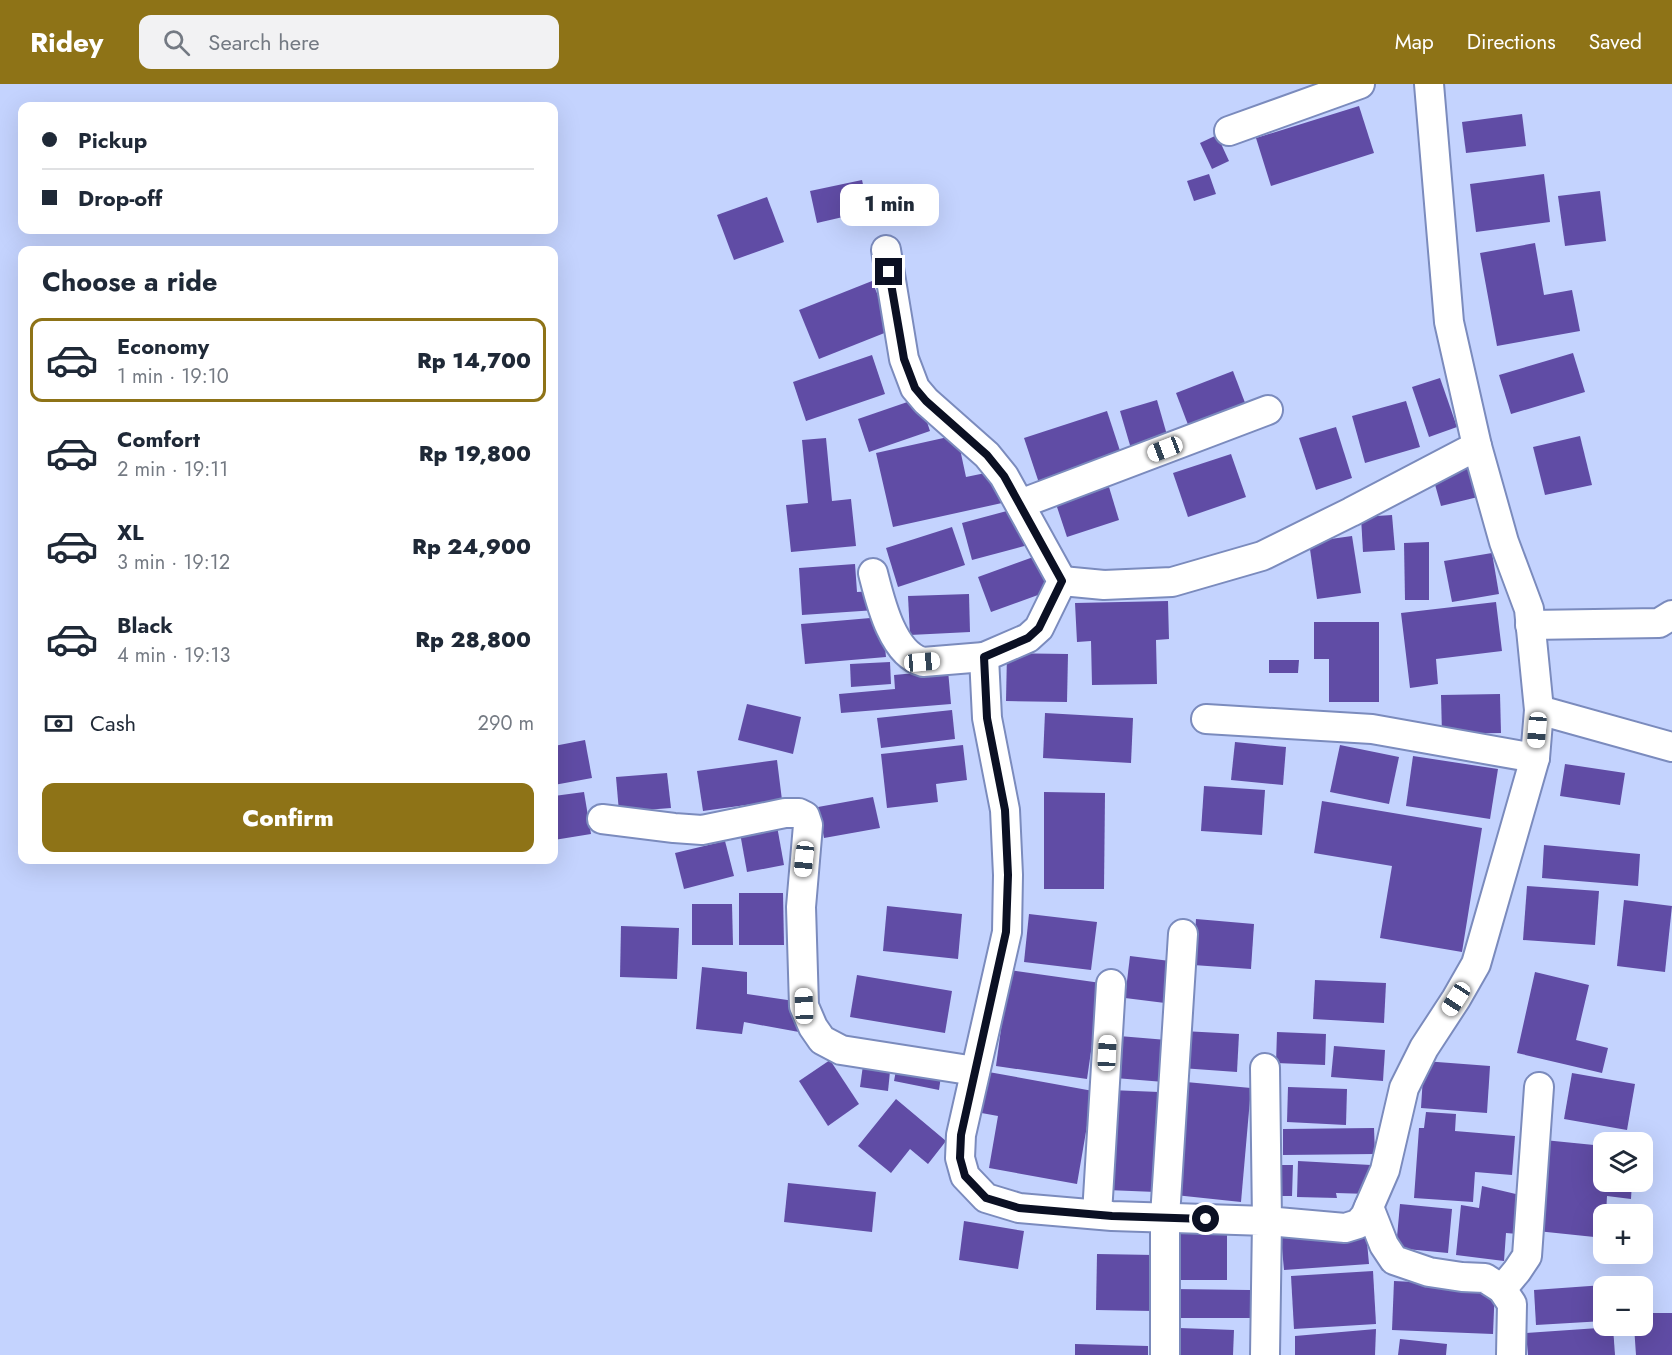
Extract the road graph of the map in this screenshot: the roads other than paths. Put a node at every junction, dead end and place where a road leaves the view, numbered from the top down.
1 (1360, 84) edge
2 (1429, 84) edge
3 (1229, 131) dead end
4 (886, 250) dead end
5 (1268, 410) dead end
6 (1477, 446) junction
7 (1020, 504) junction
8 (873, 573) dead end
9 (1062, 581) junction
10 (1672, 615) edge
11 (1530, 625) junction
12 (984, 657) junction
13 (1539, 710) junction
14 (1206, 719) dead end
15 (1672, 747) edge
16 (1535, 758) junction
17 (602, 819) dead end
18 (1183, 934) dead end
19 (1111, 984) dead end
20 (1265, 1068) dead end
21 (975, 1071) junction
22 (1539, 1087) dead end
23 (1369, 1207) junction
24 (1097, 1214) junction
25 (1165, 1217) junction
26 (1267, 1221) junction
27 (1502, 1289) junction
28 (1166, 1355) edge
29 (1265, 1355) edge
30 (1511, 1355) edge

1 - 3 street
2 - 6 street
4 - 7 street
5 - 7 street
6 - 9 street
6 - 11 street
7 - 9 street
8 - 12 street
9 - 12 street
10 - 11 street
11 - 13 street
12 - 21 street
13 - 15 street
13 - 16 street
14 - 16 street
16 - 23 street
17 - 21 street
18 - 25 street
19 - 24 street
20 - 26 street
21 - 24 street
22 - 27 street
23 - 26 street
23 - 27 street
24 - 25 street
25 - 26 street
25 - 28 street
26 - 29 street
27 - 30 street

